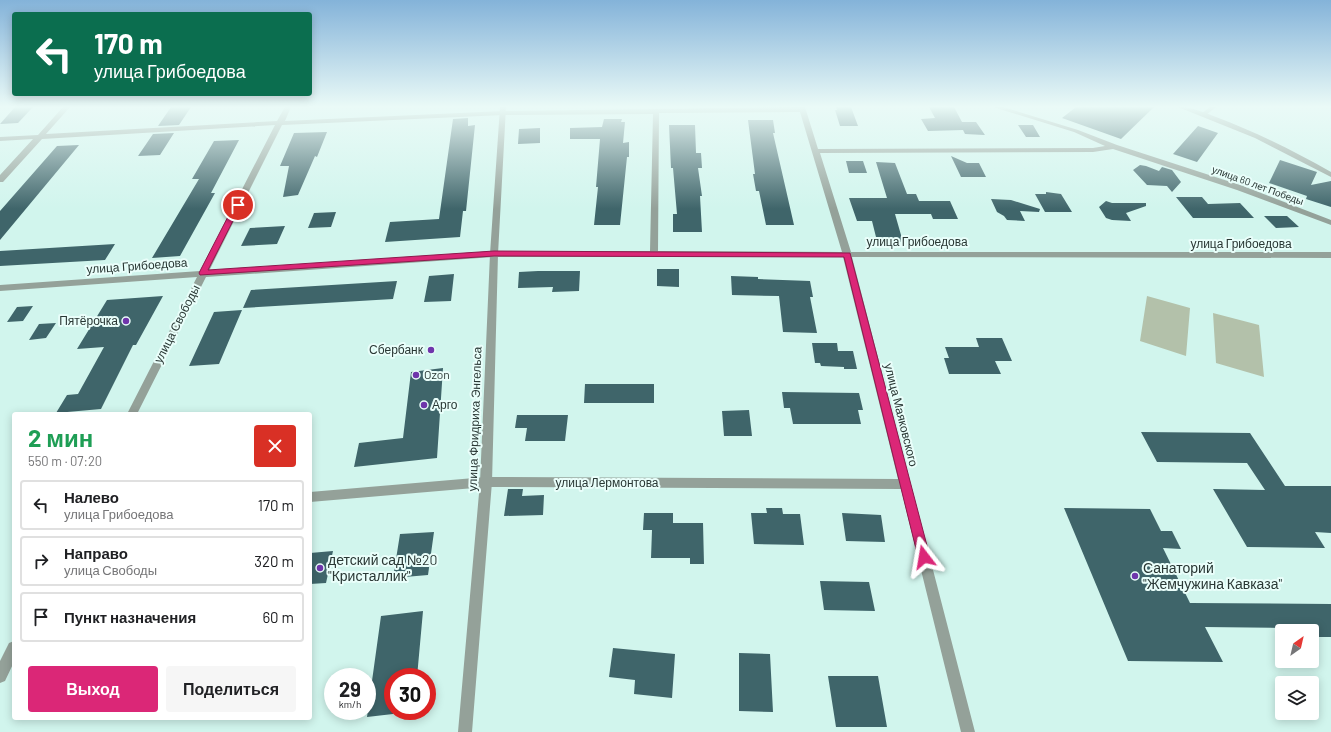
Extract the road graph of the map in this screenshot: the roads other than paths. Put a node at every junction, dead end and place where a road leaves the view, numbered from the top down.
1 (35, 141) edge
2 (270, 141) edge
3 (501, 141) edge
4 (656, 141) edge
5 (812, 141) edge
6 (1099, 141) edge
7 (1268, 141) edge
8 (1114, 147) junction
9 (815, 151) junction
10 (1331, 175) edge
11 (0, 180) edge
12 (1331, 223) edge
13 (494, 254) junction
14 (654, 254) junction
15 (847, 254) junction
16 (1331, 256) edge
17 (203, 273) junction
18 (0, 288) edge
19 (133, 412) edge
20 (486, 482) junction
21 (905, 484) junction
22 (312, 497) edge
23 (12, 652) edge
24 (0, 676) edge
25 (465, 732) edge
26 (968, 732) edge

1 - 11 street
2 - 17 street, улица Свободы
3 - 13 street, улица Фридриха Энгельса
4 - 14 street
5 - 9 street, улица Маяковского
6 - 8 street, улица 60 лет Победы
7 - 10 street
8 - 9 street
8 - 12 street, улица 60 лет Победы
9 - 15 street, улица Маяковского
13 - 14 street, улица Грибоедова
13 - 17 street, улица Грибоедова
13 - 20 street, улица Фридриха Энгельса
14 - 15 street, улица Грибоедова
15 - 16 street, улица Грибоедова
15 - 21 street, улица Маяковского
17 - 18 street, улица Грибоедова
17 - 19 street, улица Свободы
20 - 21 street, улица Лермонтова
20 - 22 street, улица Лермонтова
20 - 25 street, улица Фридриха Энгельса
21 - 26 street, улица Маяковского
23 - 24 street

